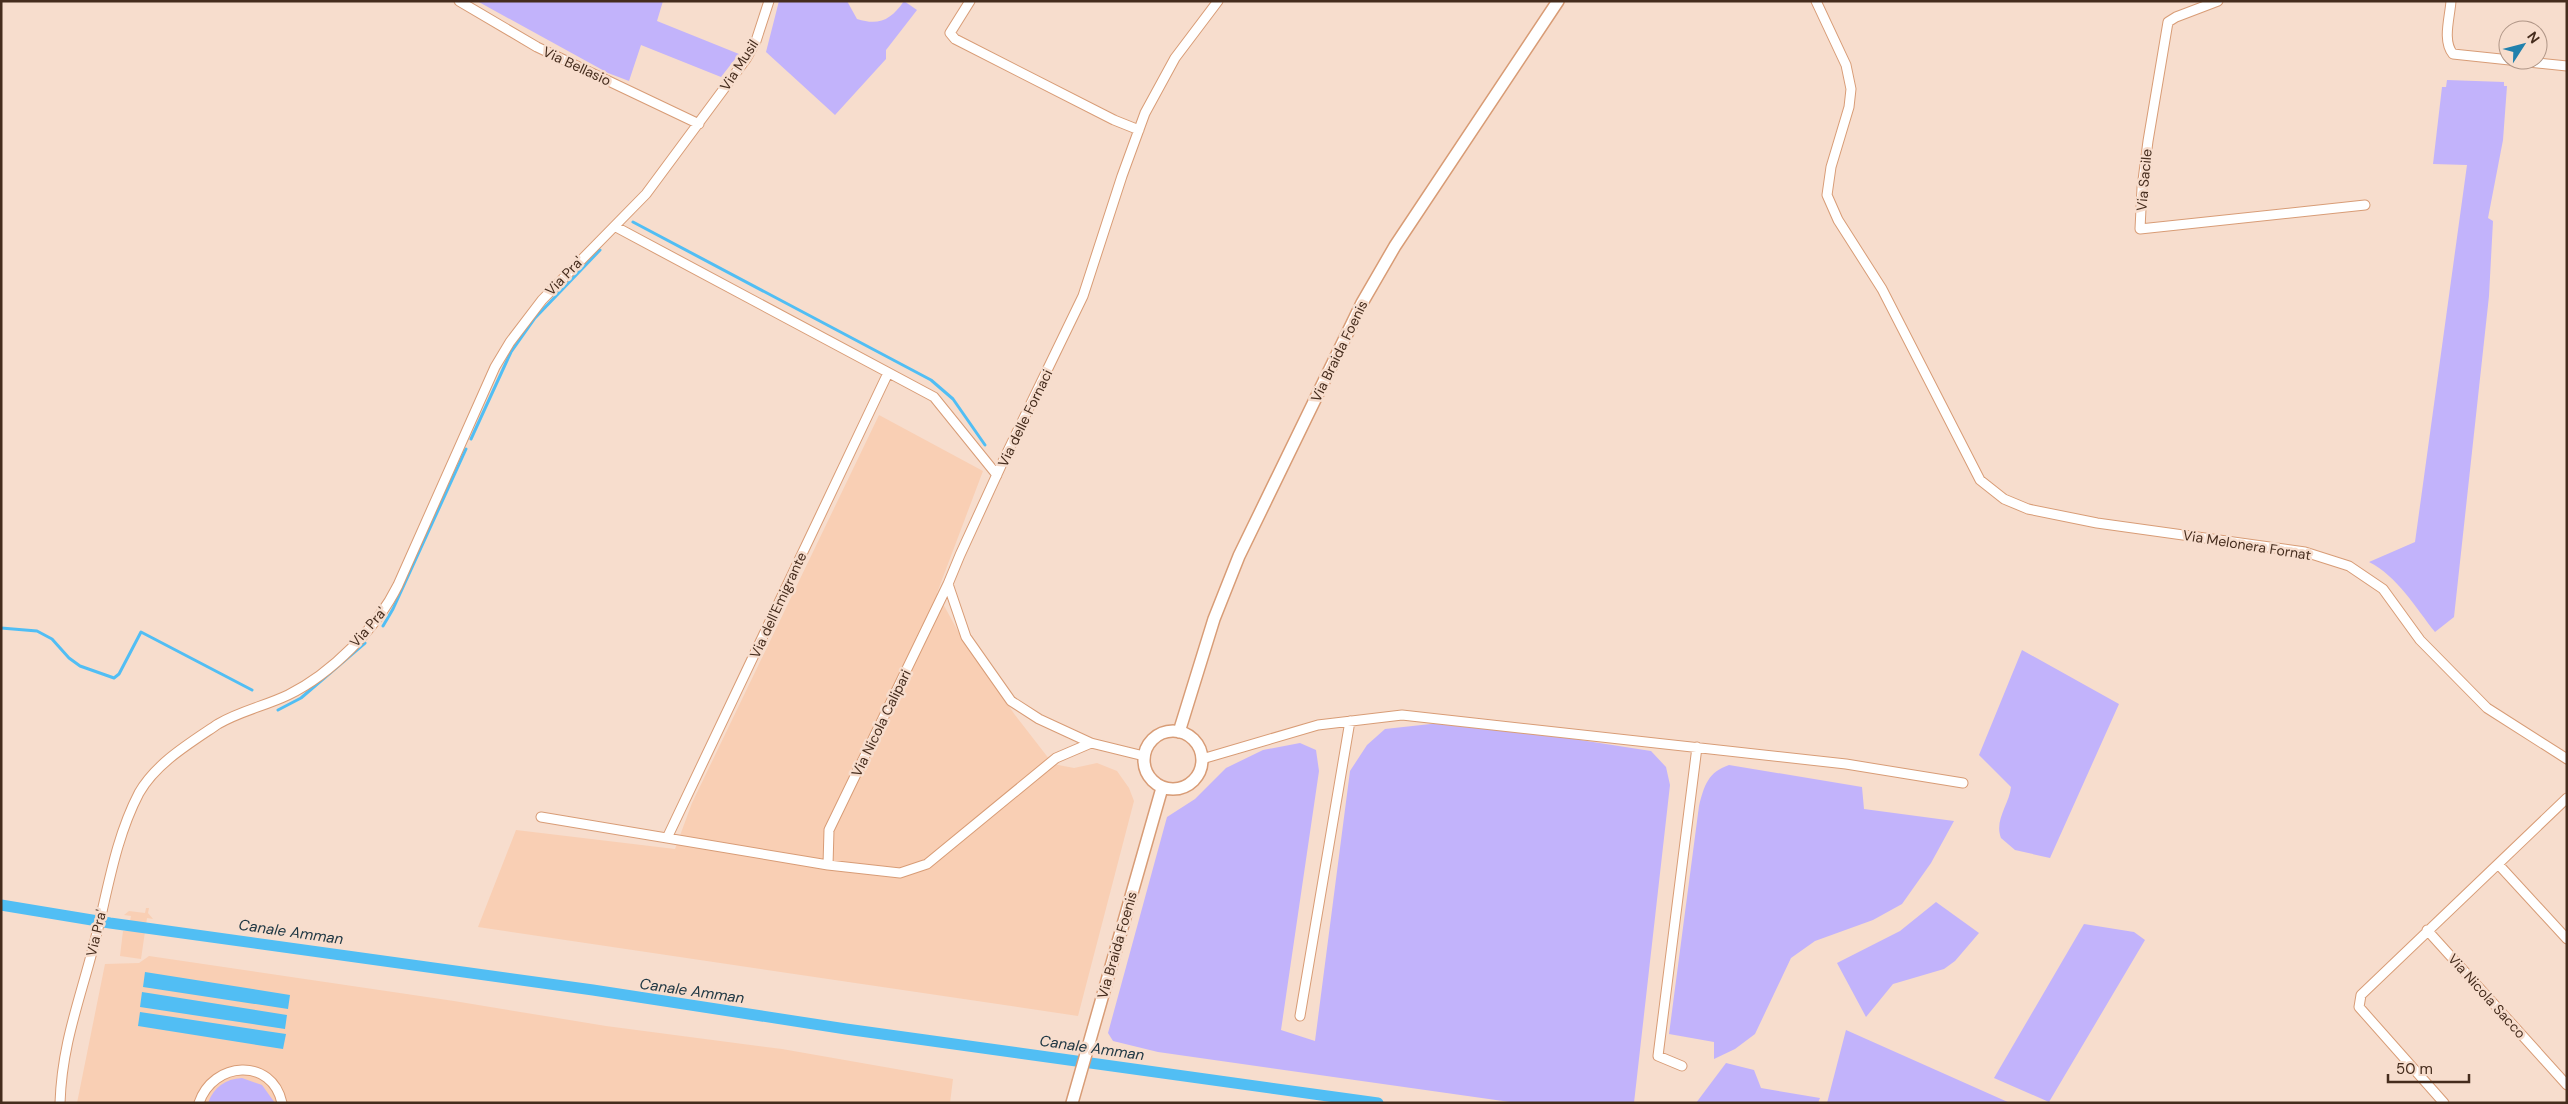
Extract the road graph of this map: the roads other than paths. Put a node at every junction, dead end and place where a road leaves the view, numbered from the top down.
1 (459, 1) edge
2 (769, 1) edge
3 (970, 1) edge
4 (1218, 1) edge
5 (1558, 1) edge
6 (1816, 1) edge
7 (2218, 1) edge
8 (2451, 1) edge
9 (2567, 66) edge
10 (699, 124) junction
11 (1139, 130) junction
12 (2365, 205) dead end
13 (616, 227) junction
14 (888, 372) junction
15 (997, 475) junction
16 (948, 584) junction
17 (1350, 721) junction
18 (1179, 732) junction
19 (1091, 743) junction
20 (1698, 747) junction
21 (1144, 756) junction
22 (1202, 759) junction
23 (2567, 759) edge
24 (1962, 782) dead end
25 (1162, 788) junction
26 (2567, 798) edge
27 (541, 817) dead end
28 (667, 838) junction
29 (2498, 864) junction
30 (828, 865) junction
31 (2427, 930) junction
32 (2567, 939) edge
33 (1300, 1016) dead end
34 (1682, 1066) dead end
35 (2567, 1085) edge
36 (60, 1103) edge
37 (199, 1103) edge
38 (282, 1103) edge
39 (1072, 1103) edge
40 (2444, 1103) edge

1 - 10 street, Via Bellasio
2 - 10 street, Via Musil
3 - 11 street
4 - 11 street, Via delle Fornaci
5 - 18 street, Via Braida Foenis
6 - 23 street, Via Melonera Fornat
7 - 12 street, Via Sacile
8 - 9 street
10 - 13 street, Via Pra'
11 - 15 street, Via delle Fornaci
13 - 14 street
13 - 36 street, Via Pra'
14 - 15 street
14 - 28 street, Via dell'Emigrante
15 - 16 street, Via delle Fornaci
16 - 19 street
16 - 30 street, Via Nicola Calipari
17 - 20 street
17 - 22 street
17 - 33 street
18 - 21 street
18 - 22 street
19 - 21 street
19 - 30 street
20 - 24 street
20 - 34 street
21 - 25 street
22 - 25 street
25 - 39 street, Via Braida Foenis
26 - 29 street
27 - 28 street
28 - 30 street
29 - 31 street
29 - 32 street
31 - 35 street, Via Nicola Sacco
31 - 40 street
37 - 38 street

